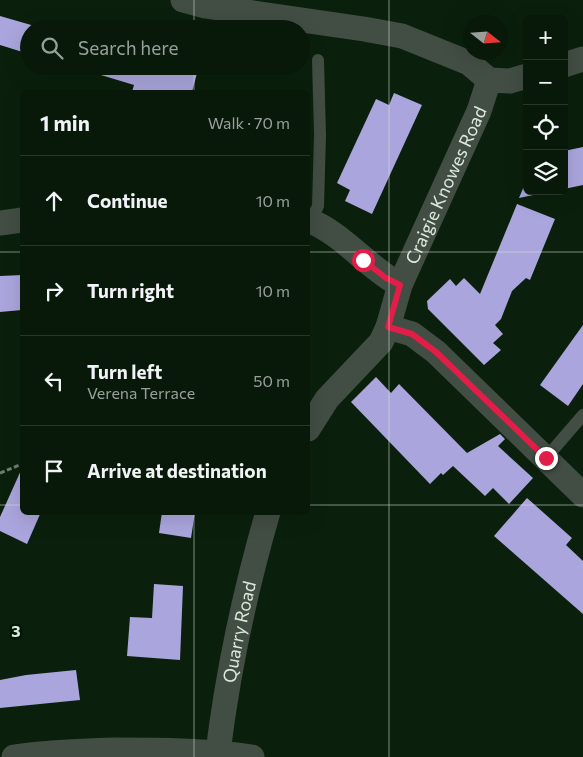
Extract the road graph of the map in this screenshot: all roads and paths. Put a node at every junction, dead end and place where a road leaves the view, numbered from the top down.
1 (183, 0) edge
2 (306, 20) edge
3 (310, 21) edge
4 (318, 60) dead end
5 (583, 60) edge
6 (568, 64) edge
7 (523, 77) edge
8 (489, 80) junction
9 (310, 218) edge
10 (20, 220) edge
11 (310, 221) edge
12 (0, 223) edge
13 (400, 285) junction
14 (388, 327) junction
15 (583, 415) edge
16 (310, 425) edge
17 (546, 458) junction
18 (20, 465) edge
19 (0, 473) edge
20 (583, 495) edge
21 (267, 515) edge
22 (218, 752) junction
23 (147, 753) edge
24 (14, 757) edge
25 (252, 757) edge

1 - 2 street
3 - 8 street
4 - 9 lane
5 - 6 street
7 - 8 street
8 - 13 street, Craigie Knowes Road
10 - 12 street
11 - 13 street
13 - 14 street, Craigie Knowes Road
14 - 16 street
14 - 17 street
15 - 17 lane
17 - 20 street
18 - 19 path
21 - 22 street, Quarry Road
22 - 23 street
22 - 25 street
23 - 24 street

